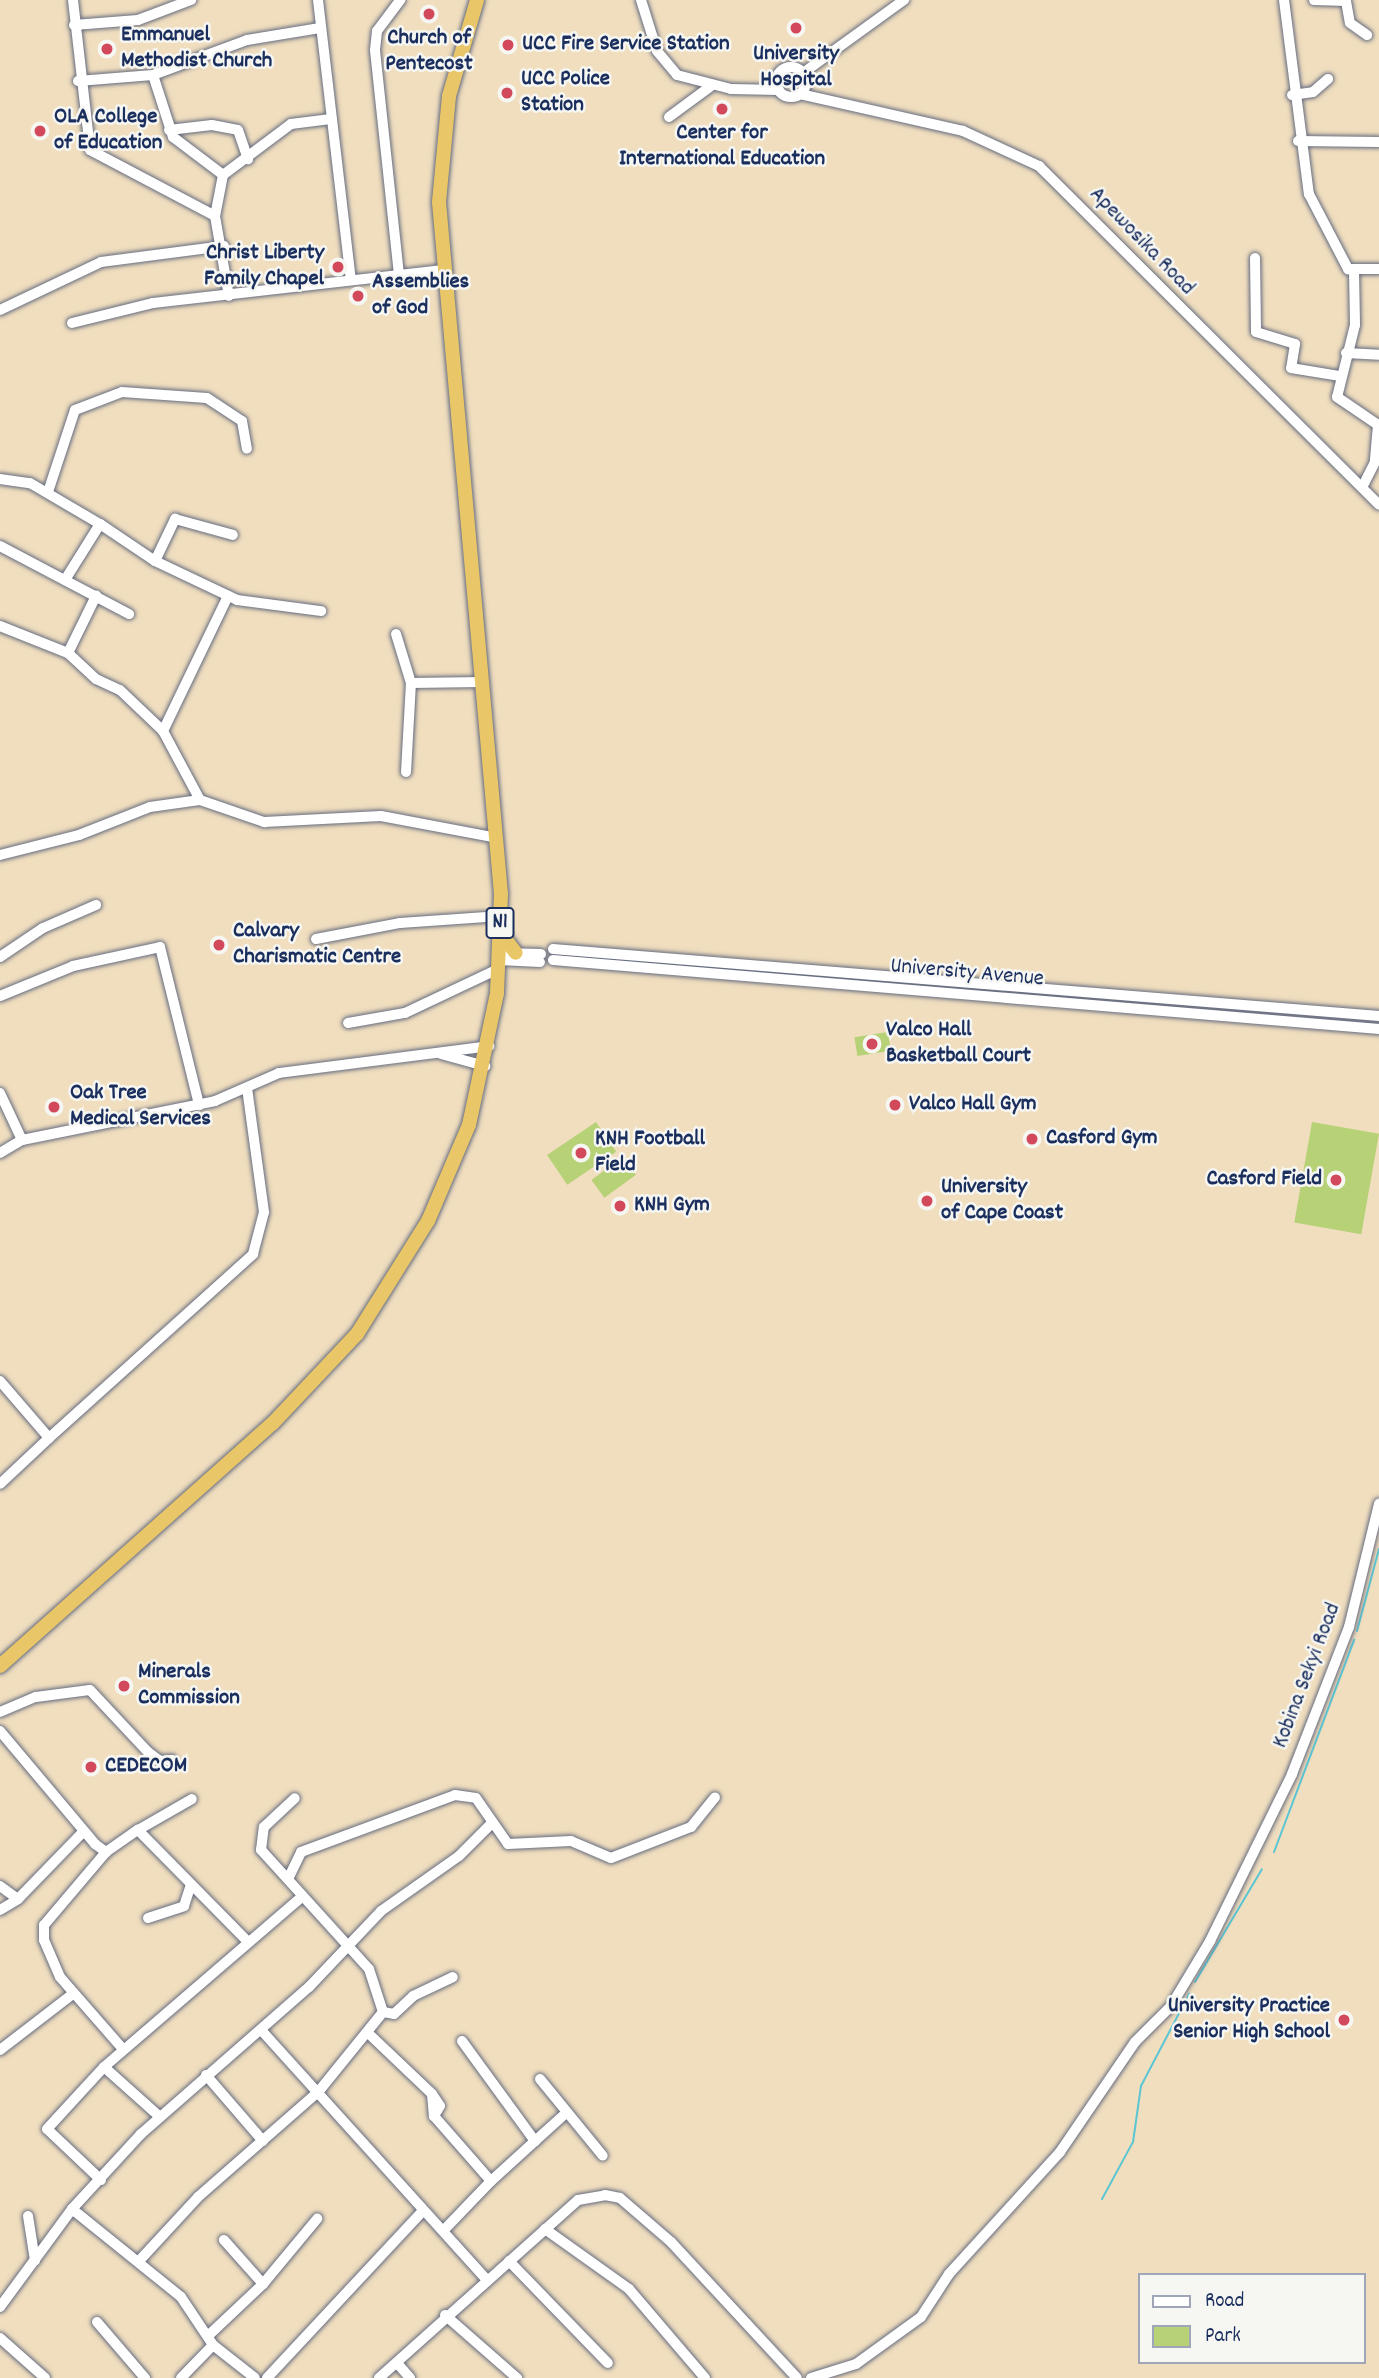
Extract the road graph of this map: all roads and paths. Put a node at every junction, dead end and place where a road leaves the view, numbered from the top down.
1 (73, 0) edge
2 (191, 0) edge
3 (318, 0) edge
4 (400, 0) edge
5 (477, 0) edge
6 (641, 0) edge
7 (904, 0) edge
8 (1284, 0) edge
9 (1314, 0) edge
10 (74, 25) junction
11 (320, 28) junction
12 (1367, 36) dead end
13 (153, 75) junction
14 (1328, 79) dead end
15 (78, 81) junction
16 (803, 84) junction
17 (711, 86) junction
18 (779, 90) junction
19 (1292, 95) junction
20 (669, 117) dead end
21 (331, 119) junction
22 (169, 130) junction
23 (1298, 141) junction
24 (1379, 142) edge
25 (248, 159) junction
26 (223, 175) junction
27 (215, 216) junction
28 (224, 246) junction
29 (1255, 258) dead end
30 (1379, 269) edge
31 (443, 270) junction
32 (1353, 271) junction
33 (399, 275) junction
34 (351, 279) junction
35 (229, 296) junction
36 (0, 310) edge
37 (72, 323) dead end
38 (1346, 353) junction
39 (1379, 355) edge
40 (1340, 376) junction
41 (247, 449) dead end
42 (0, 479) edge
43 (1362, 487) junction
44 (48, 492) junction
45 (1379, 505) edge
46 (100, 524) junction
47 (233, 535) dead end
48 (0, 546) edge
49 (155, 561) junction
50 (65, 580) junction
51 (96, 596) junction
52 (228, 596) junction
53 (321, 611) dead end
54 (129, 614) dead end
55 (0, 626) edge
56 (396, 634) dead end
57 (68, 653) junction
58 (482, 682) junction
59 (411, 683) junction
60 (163, 731) junction
61 (406, 772) dead end
62 (200, 800) junction
63 (497, 838) junction
64 (0, 855) edge
65 (96, 905) dead end
66 (501, 916) junction
67 (500, 932) junction
68 (316, 939) dead end
69 (0, 957) edge
70 (515, 957) junction
71 (541, 958) dead end
72 (499, 965) junction
73 (0, 996) edge
74 (1379, 1016) edge
75 (348, 1023) dead end
76 (1379, 1029) edge
77 (489, 1045) junction
78 (441, 1054) junction
79 (485, 1066) junction
80 (247, 1088) junction
81 (0, 1093) edge
82 (198, 1105) junction
83 (22, 1140) junction
84 (0, 1153) edge
85 (0, 1381) edge
86 (49, 1438) junction
87 (0, 1484) edge
88 (1379, 1504) edge
89 (0, 1666) edge
90 (0, 1712) edge
91 (0, 1731) edge
92 (172, 1760) dead end
93 (715, 1797) dead end
94 (295, 1798) dead end
95 (192, 1799) dead end
96 (490, 1825) junction
97 (138, 1830) junction
98 (83, 1832) junction
99 (106, 1853) junction
100 (288, 1879) junction
101 (191, 1885) junction
102 (0, 1886) edge
103 (303, 1896) junction
104 (18, 1899) junction
105 (0, 1910) edge
106 (148, 1918) dead end
107 (246, 1940) junction
108 (351, 1948) junction
109 (453, 1978) dead end
110 (74, 1993) junction
111 (383, 2012) junction
112 (262, 2031) junction
113 (368, 2033) junction
114 (462, 2041) dead end
115 (121, 2048) junction
116 (0, 2050) edge
117 (104, 2067) junction
118 (206, 2075) junction
119 (540, 2079) dead end
120 (319, 2091) junction
121 (566, 2113) junction
122 (160, 2117) junction
123 (262, 2141) junction
124 (535, 2141) junction
125 (603, 2155) dead end
126 (101, 2180) junction
127 (491, 2181) junction
128 (72, 2209) junction
129 (422, 2212) junction
130 (28, 2216) dead end
131 (317, 2219) dead end
132 (545, 2229) junction
133 (444, 2230) junction
134 (224, 2240) dead end
135 (35, 2260) junction
136 (139, 2261) junction
137 (509, 2261) junction
138 (486, 2279) junction
139 (263, 2284) junction
140 (0, 2307) edge
141 (445, 2315) junction
142 (97, 2322) dead end
143 (210, 2334) junction
144 (0, 2338) edge
145 (213, 2345) junction
146 (397, 2363) junction
147 (608, 2363) dead end
148 (45, 2378) edge
149 (145, 2378) edge
150 (181, 2378) edge
151 (256, 2378) edge
152 (267, 2378) edge
153 (379, 2378) edge
154 (410, 2378) edge
155 (517, 2378) edge
156 (705, 2378) edge
157 (797, 2378) edge
158 (811, 2378) edge

1 - 10 street
2 - 10 street
3 - 11 street
4 - 33 street
5 - 31 highway, N1
6 - 17 street, Apewosika Road
7 - 16 street
8 - 19 street
9 - 12 street
10 - 15 street
11 - 13 street
11 - 21 street
13 - 15 street
13 - 22 street
14 - 19 street
15 - 27 street
16 - 18 street, Apewosika Road
16 - 18 street
16 - 43 street, Apewosika Road
17 - 18 street, Apewosika Road
17 - 20 street
19 - 23 street
21 - 25 street
21 - 34 street
22 - 25 street
22 - 26 street
23 - 24 street
23 - 32 street
25 - 26 street
26 - 27 street
27 - 28 street
28 - 35 street
28 - 36 street
29 - 40 street
30 - 32 street
31 - 33 street
31 - 58 highway, N1
32 - 38 street
33 - 34 street
34 - 35 street
35 - 37 street
38 - 39 street
38 - 40 street
40 - 43 street
41 - 44 street
42 - 44 street
43 - 45 street, Apewosika Road
44 - 46 street
46 - 49 street
46 - 50 street
47 - 49 street
48 - 50 street
49 - 52 street
50 - 51 street
51 - 54 street
51 - 57 street
52 - 53 street
52 - 60 street
55 - 57 street
56 - 59 street
57 - 60 street
58 - 59 street
58 - 63 highway, N1
59 - 61 street
60 - 62 street
62 - 63 street
62 - 64 street
63 - 66 highway, N1
65 - 69 street
66 - 67 highway, N1
66 - 68 street
67 - 70 highway
67 - 72 highway, N1
70 - 71 street
70 - 72 highway
70 - 72 street
72 - 75 street
72 - 77 highway, N1
73 - 82 street
74 - 76 street, University Avenue
77 - 78 street
77 - 79 highway, N1
78 - 79 street
78 - 80 street
79 - 89 highway, N1
80 - 82 street
80 - 86 street
81 - 83 street
82 - 83 street
83 - 84 street
85 - 86 street
86 - 87 street
88 - 158 street, Kobina Sekyi Road
90 - 92 street
91 - 98 street
93 - 96 street
94 - 100 street
95 - 97 street
96 - 100 street
96 - 108 street
97 - 99 street
97 - 101 street
98 - 99 street
98 - 104 street
99 - 110 street
100 - 103 street
101 - 106 street
101 - 107 street
102 - 104 street
103 - 107 street
103 - 108 street
104 - 105 street
107 - 115 street
108 - 111 street
108 - 112 street
109 - 111 street
110 - 115 street
110 - 116 street
111 - 113 street
112 - 118 street
112 - 120 street
113 - 120 street
113 - 127 street
114 - 124 street
115 - 117 street
117 - 122 street
117 - 126 street
118 - 122 street
118 - 123 street
119 - 121 street
120 - 123 street
120 - 129 street
121 - 124 street
121 - 125 street
122 - 126 street
123 - 136 street
124 - 127 street
126 - 128 street
127 - 133 street
128 - 135 street
128 - 136 street
129 - 133 street
129 - 152 street
130 - 135 street
131 - 139 street
132 - 137 street
132 - 156 street
132 - 157 street
133 - 138 street
134 - 139 street
135 - 140 street
136 - 143 street
137 - 138 street
137 - 147 street
138 - 141 street
139 - 143 street
141 - 146 street
141 - 155 street
142 - 149 street
143 - 145 street
144 - 148 street
145 - 150 street
145 - 151 street
146 - 153 street
146 - 154 street

